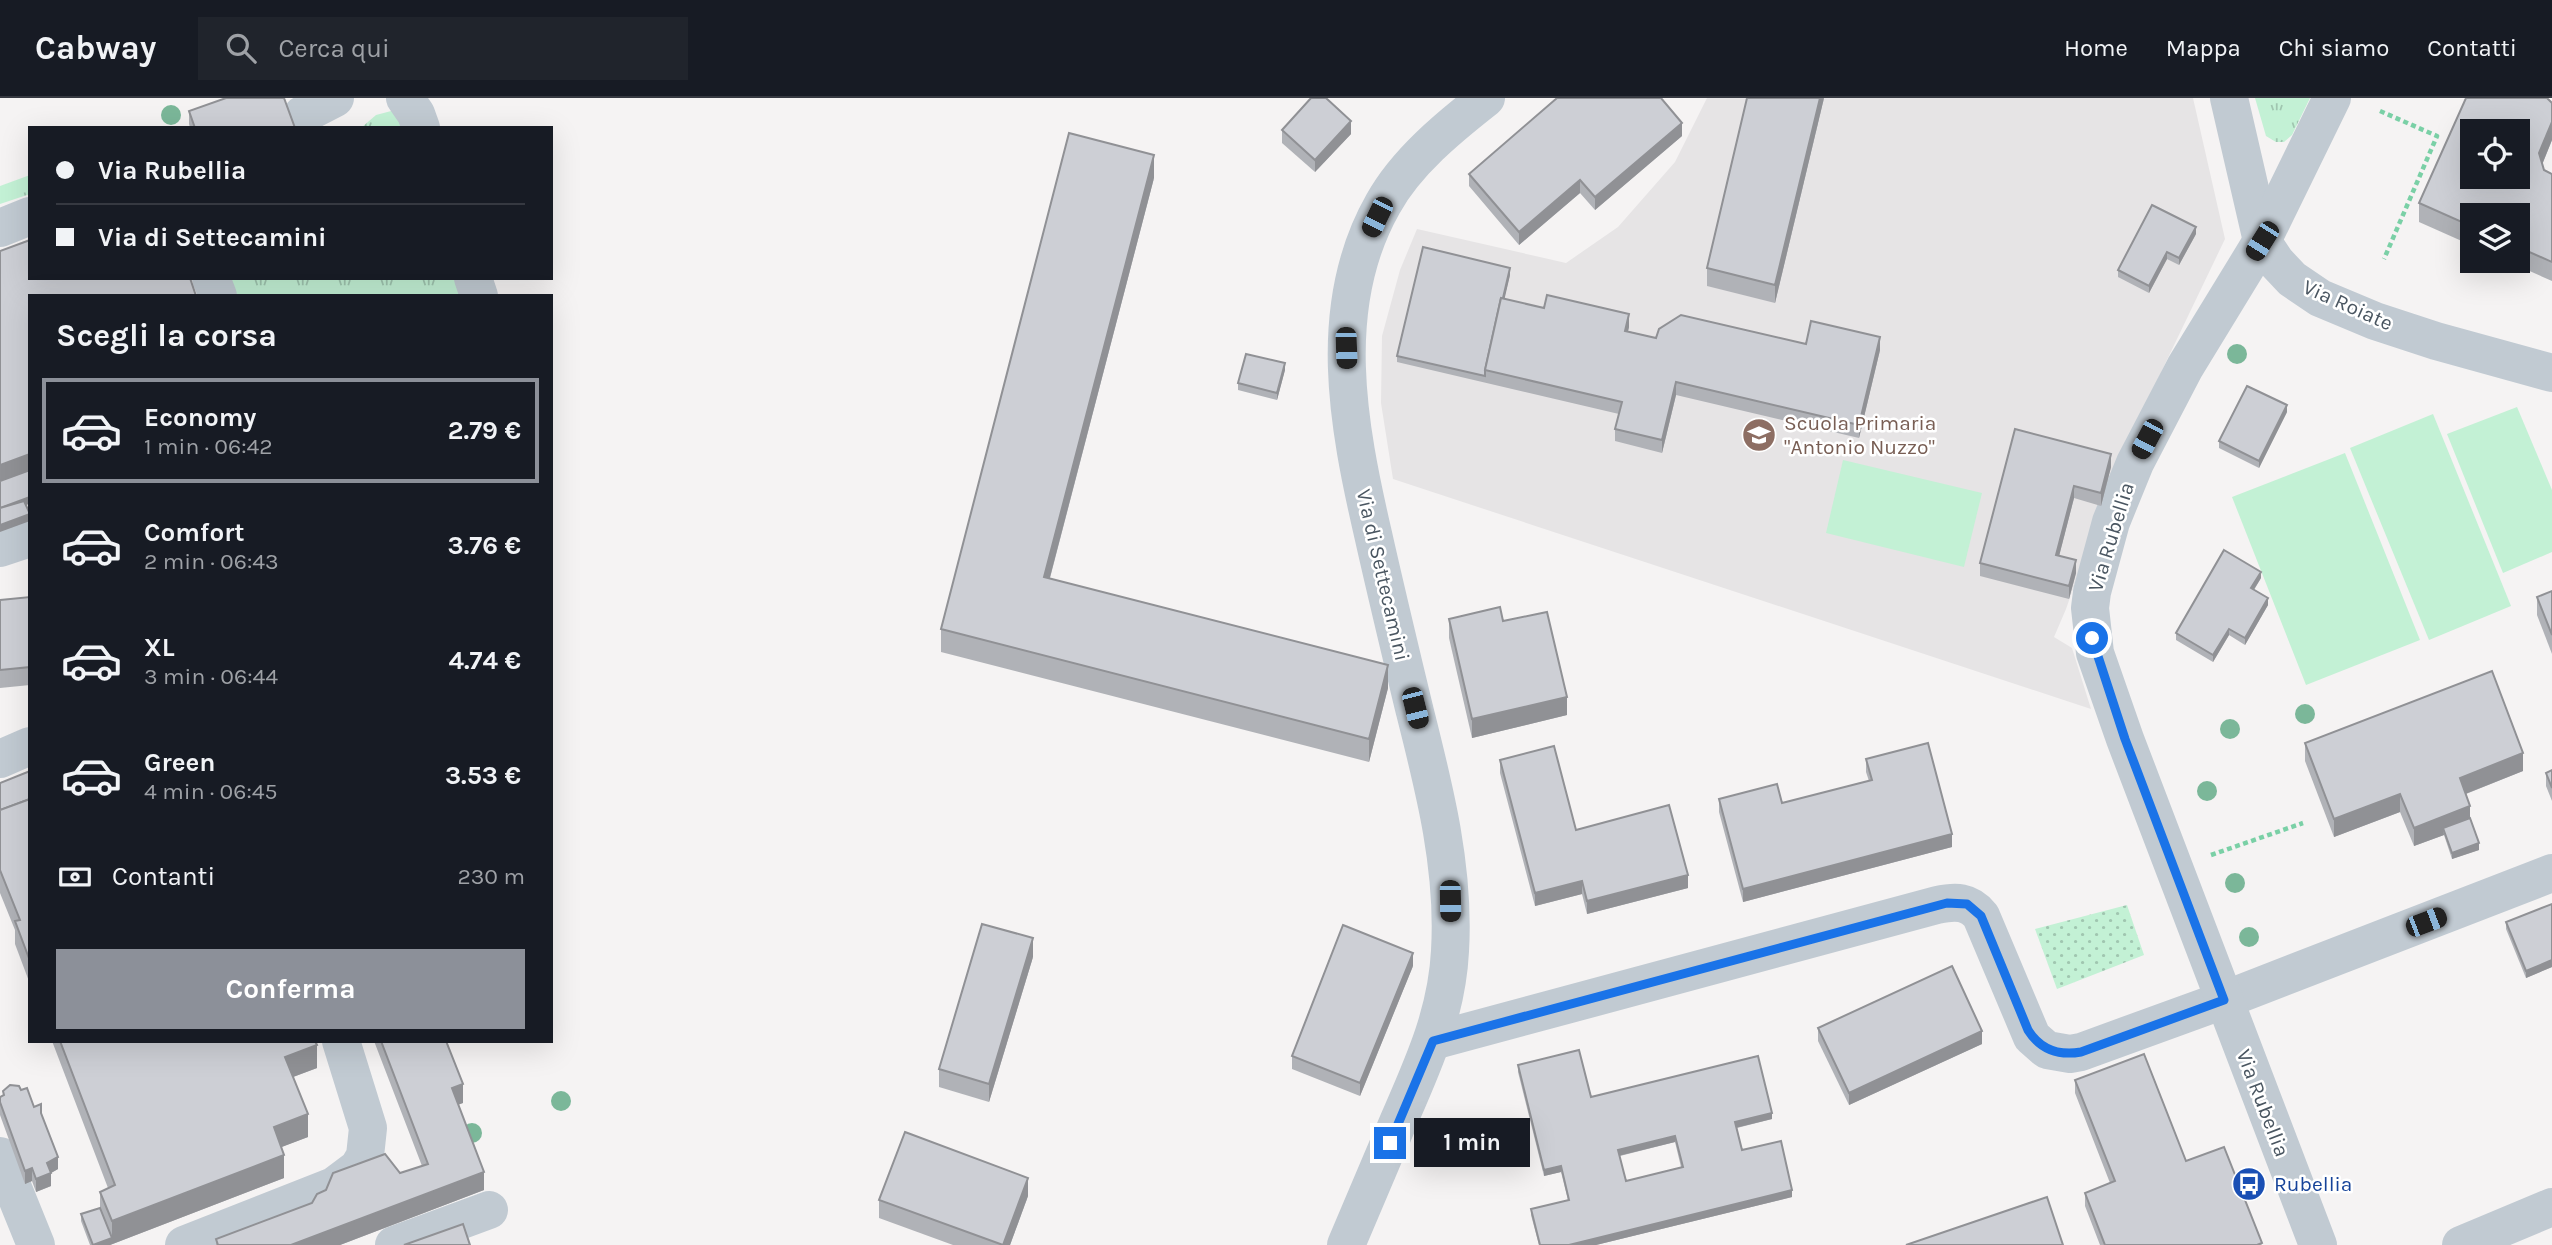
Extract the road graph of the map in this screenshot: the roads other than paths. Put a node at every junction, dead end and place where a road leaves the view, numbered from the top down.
1 (335, 98) edge
2 (405, 98) edge
3 (1486, 98) edge
4 (2229, 98) edge
5 (2332, 98) edge
6 (302, 116) dead end
7 (420, 126) edge
8 (28, 217) edge
9 (0, 228) edge
10 (2262, 241) junction
11 (2552, 373) edge
12 (28, 539) edge
13 (0, 548) edge
14 (28, 747) edge
15 (0, 759) edge
16 (2552, 873) edge
17 (2224, 1000) junction
18 (1433, 1041) junction
19 (342, 1043) edge
20 (0, 1156) edge
21 (2552, 1207) edge
22 (489, 1210) dead end
23 (36, 1245) edge
24 (184, 1245) edge
25 (394, 1245) edge
26 (1346, 1245) edge
27 (2318, 1245) edge
28 (2461, 1245) edge

1 - 6 street
2 - 7 street
3 - 18 street, Via di Settecamini
4 - 10 street, Via Roiate
5 - 10 street, Via Rubellia
8 - 9 street
10 - 11 street, Via Roiate
10 - 17 street, Via Rubellia
12 - 13 street
14 - 15 street
16 - 17 street
17 - 18 street
17 - 27 street, Via Rubellia
18 - 26 street, Via di Settecamini
19 - 24 street
20 - 23 street
21 - 28 street
22 - 25 street

